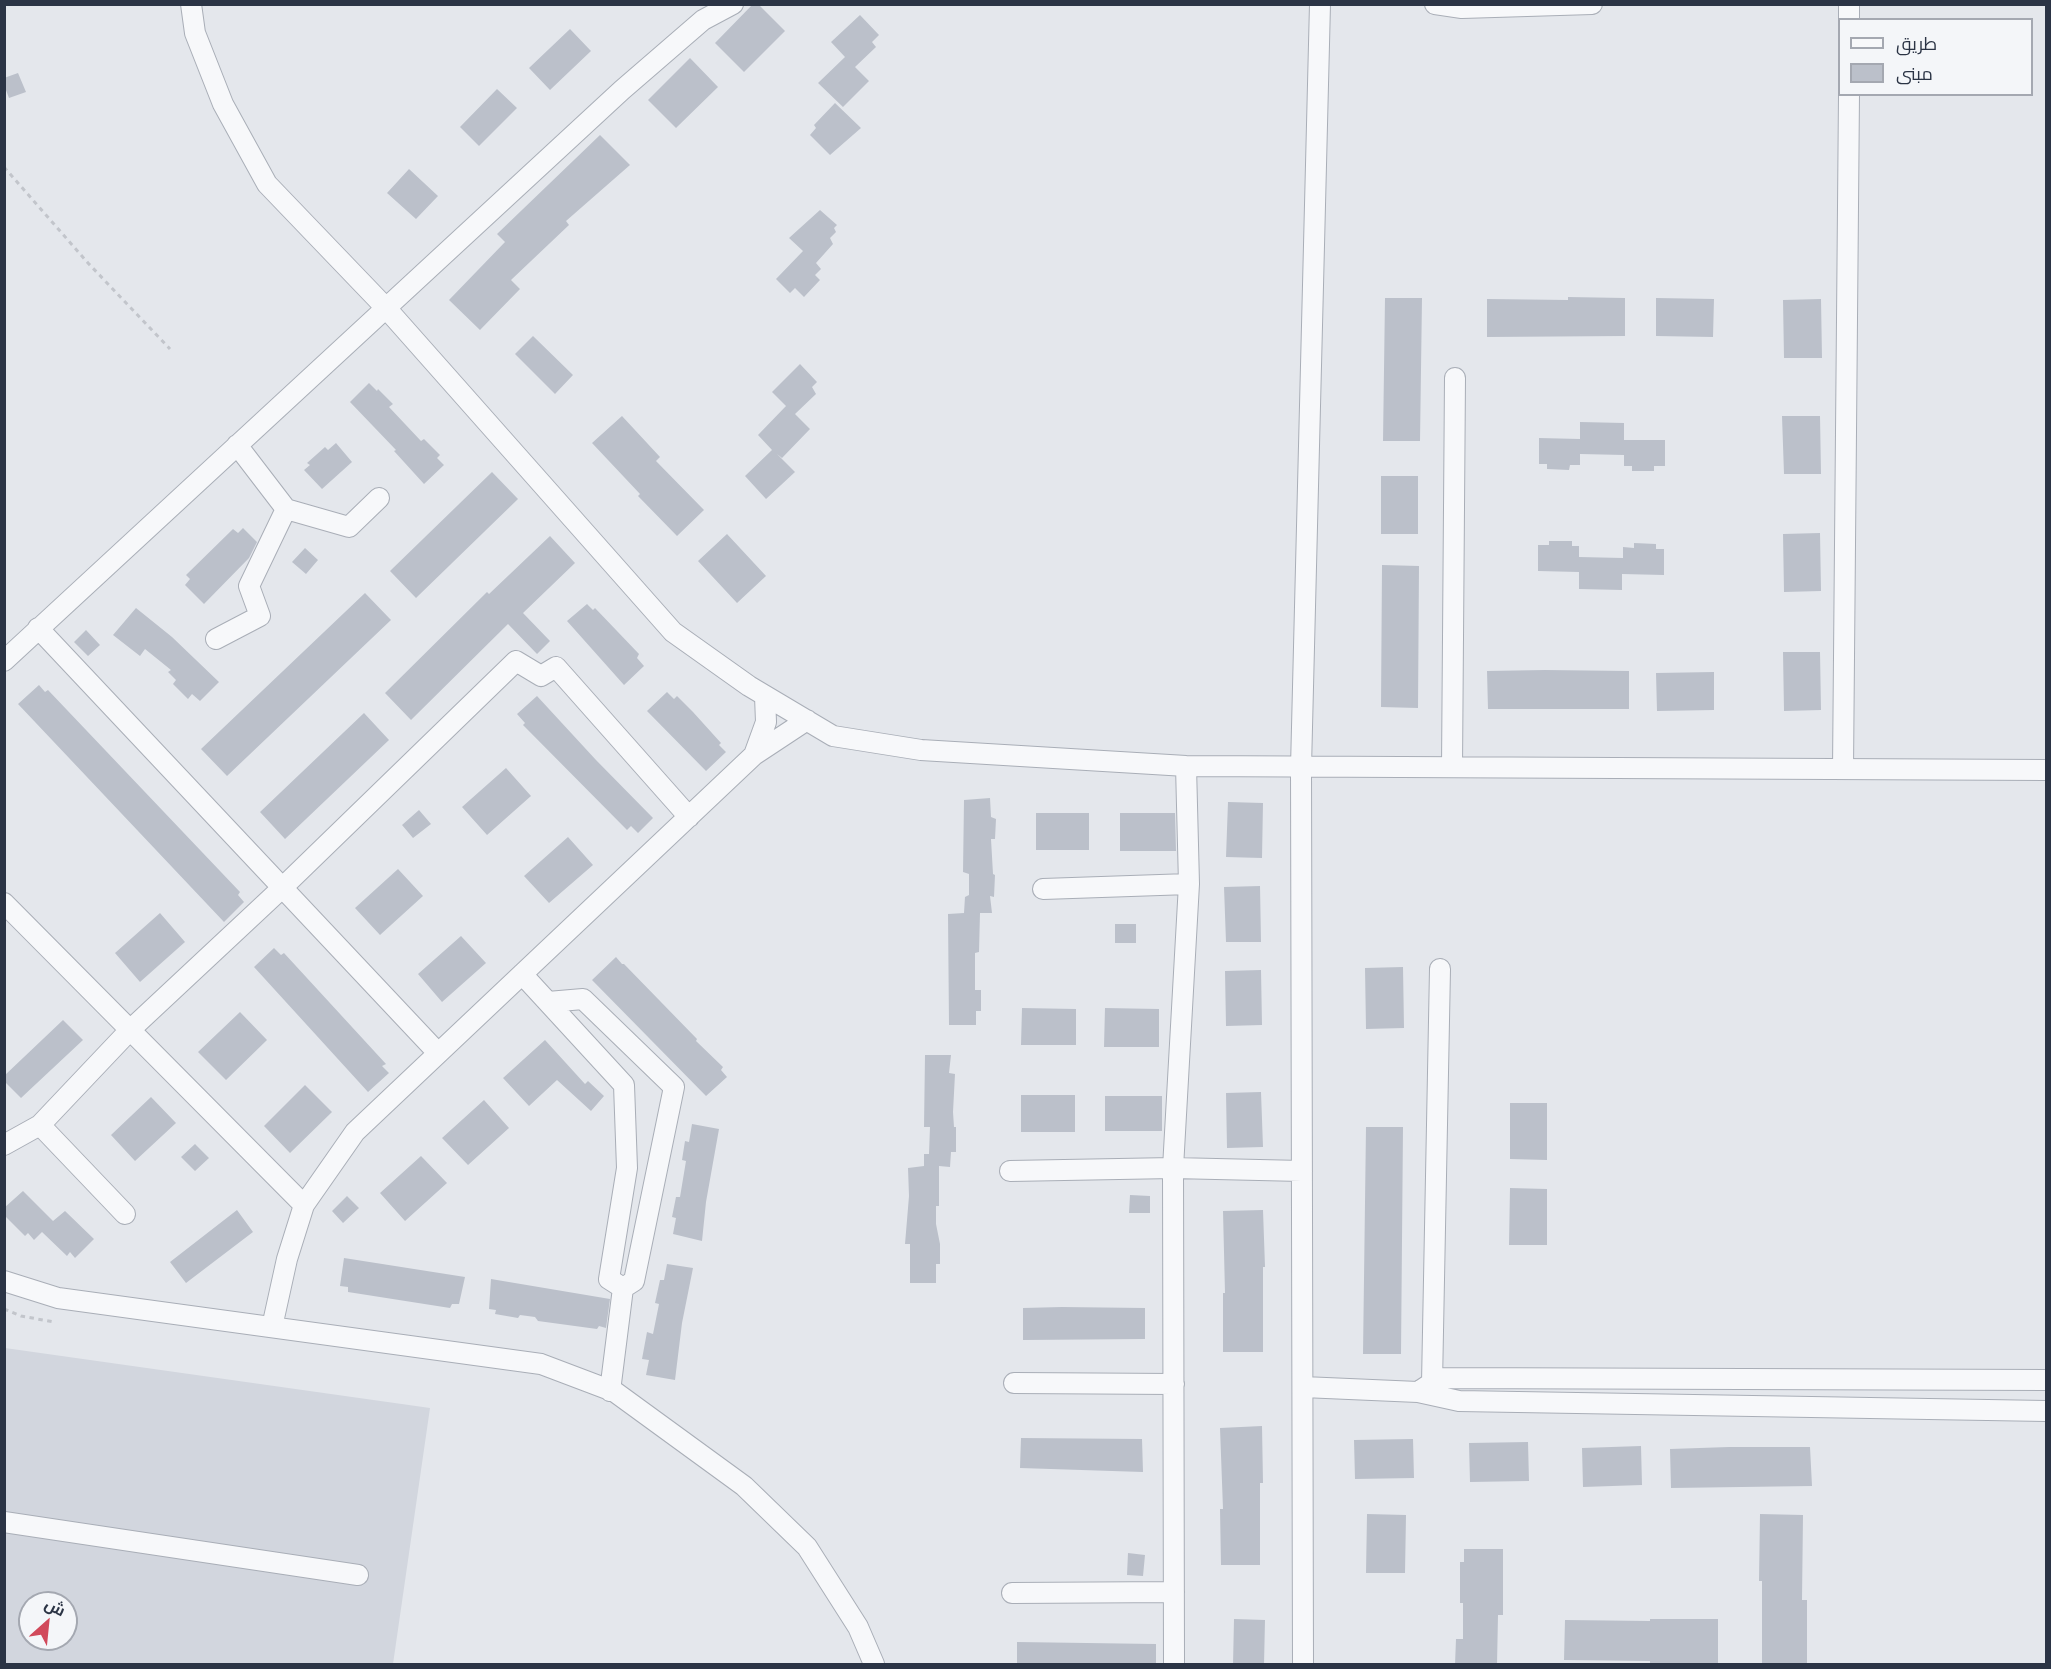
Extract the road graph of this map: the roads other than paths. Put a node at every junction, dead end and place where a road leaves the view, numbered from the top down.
1 (191, 4) edge
2 (733, 4) edge
3 (1320, 4) edge
4 (1435, 4) edge
5 (1592, 4) edge
6 (1849, 96) edge
7 (386, 308) junction
8 (1455, 378) dead end
9 (237, 445) junction
10 (379, 498) dead end
11 (286, 509) junction
12 (38, 628) junction
13 (216, 639) dead end
14 (4, 661) edge
15 (765, 696) junction
16 (807, 720) junction
17 (754, 755) junction
18 (1186, 766) junction
19 (1301, 767) junction
20 (1452, 767) junction
21 (1843, 769) junction
22 (2046, 770) edge
23 (689, 817) junction
24 (1189, 884) junction
25 (282, 888) junction
26 (1043, 889) dead end
27 (4, 903) edge
28 (1440, 969) dead end
29 (522, 974) junction
30 (548, 1002) junction
31 (130, 1030) junction
32 (438, 1053) junction
33 (40, 1125) junction
34 (4, 1145) edge
35 (1173, 1168) junction
36 (1010, 1171) dead end
37 (1302, 1171) junction
38 (304, 1205) junction
39 (125, 1214) dead end
40 (4, 1281) edge
41 (623, 1288) junction
42 (272, 1327) junction
43 (2046, 1380) edge
44 (1014, 1383) dead end
45 (1174, 1384) junction
46 (1303, 1387) junction
47 (1425, 1387) junction
48 (610, 1391) junction
49 (2046, 1412) edge
50 (4, 1522) edge
51 (358, 1575) dead end
52 (1174, 1592) junction
53 (1012, 1593) dead end
54 (874, 1665) edge
55 (1174, 1665) edge
56 (1304, 1665) edge

1 - 7 street
2 - 7 street
3 - 19 street
4 - 5 street
6 - 21 street
7 - 9 street
7 - 15 street
8 - 20 street
9 - 11 street
9 - 12 street
10 - 11 street
11 - 13 street
12 - 14 street
12 - 25 street
15 - 16 street
15 - 17 street
16 - 17 street
16 - 18 street
17 - 23 street
18 - 19 street
18 - 24 street
19 - 20 street
19 - 37 street
20 - 21 street
21 - 22 street
23 - 25 street
23 - 29 street
24 - 26 street
24 - 35 street
25 - 31 street
25 - 32 street
27 - 31 street
28 - 47 street
29 - 30 street
29 - 32 street
30 - 41 street
30 - 41 street
31 - 33 street
31 - 38 street
32 - 38 street
33 - 34 street
33 - 39 street
35 - 36 street
35 - 37 street
35 - 45 street
37 - 46 street
38 - 42 street
40 - 42 street
41 - 48 street
42 - 48 street
43 - 47 street
44 - 45 street
45 - 52 street
46 - 47 street
46 - 56 street
47 - 49 street
48 - 54 street
50 - 51 street
52 - 53 street
52 - 55 street

